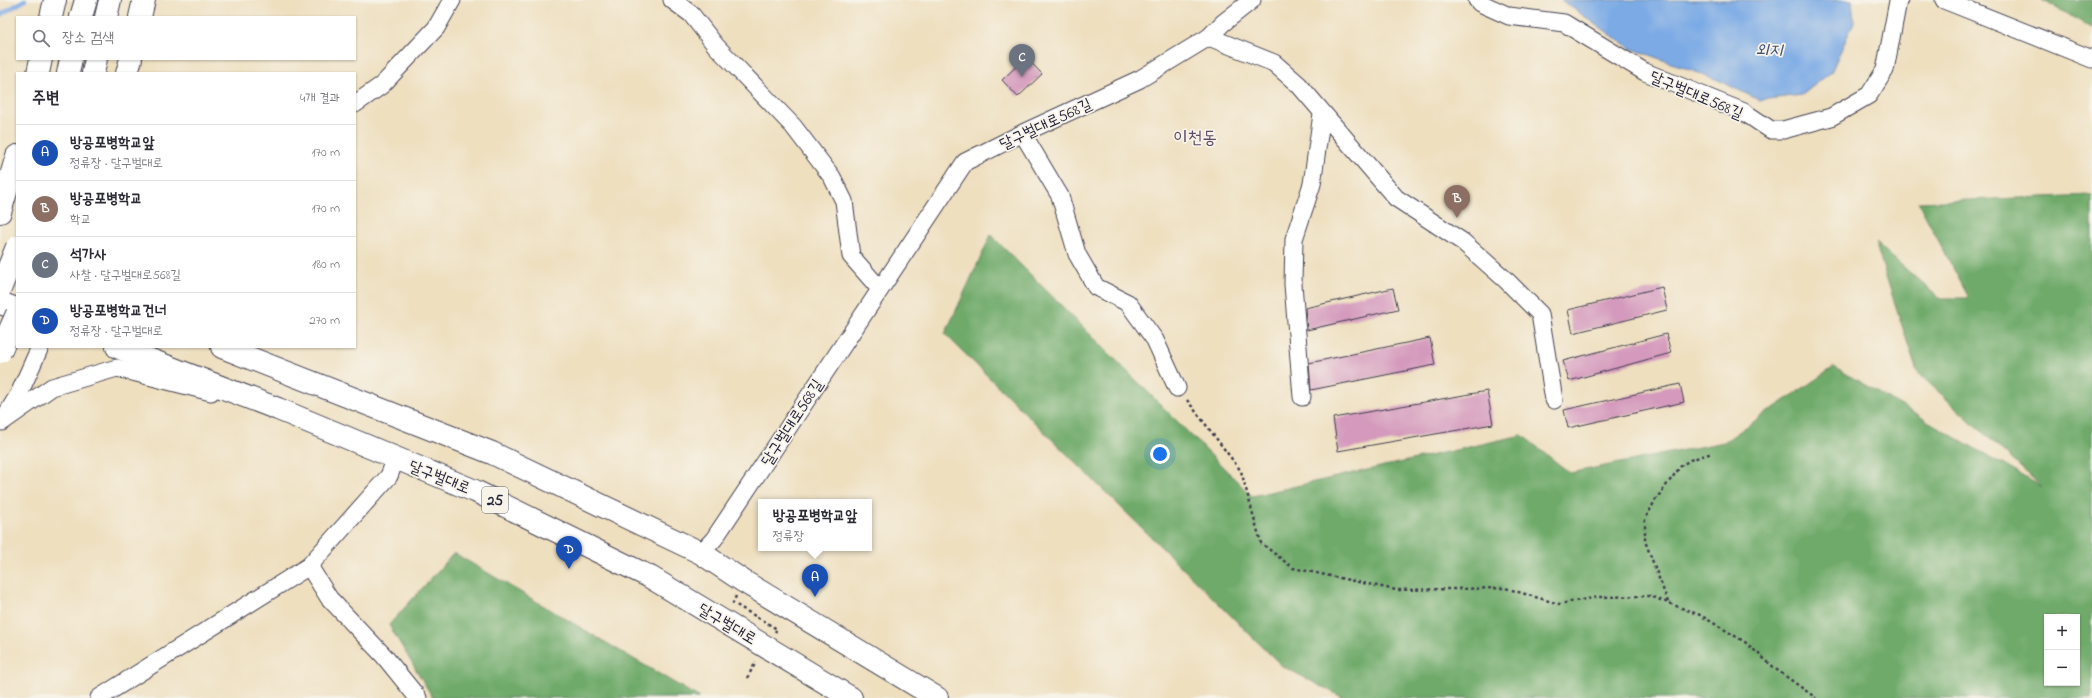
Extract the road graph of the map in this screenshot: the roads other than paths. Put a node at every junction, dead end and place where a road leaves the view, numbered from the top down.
1 (55, 0) edge
2 (86, 0) edge
3 (110, 0) edge
4 (144, 0) edge
5 (452, 0) edge
6 (672, 0) edge
7 (1252, 0) edge
8 (1478, 0) edge
9 (1899, 0) edge
10 (1944, 0) edge
11 (51, 16) edge
12 (81, 16) edge
13 (106, 16) edge
14 (140, 16) edge
15 (1209, 37) junction
16 (2092, 59) edge
17 (42, 60) edge
18 (71, 60) edge
19 (96, 60) edge
20 (131, 60) edge
21 (38, 72) edge
22 (68, 72) edge
23 (93, 72) edge
24 (127, 72) edge
25 (356, 103) edge
26 (1322, 114) junction
27 (1023, 134) junction
28 (16, 158) edge
29 (5, 186) edge
30 (0, 212) edge
31 (16, 250) edge
32 (0, 260) edge
33 (16, 267) edge
34 (879, 288) junction
35 (0, 290) edge
36 (0, 303) edge
37 (16, 309) edge
38 (16, 316) edge
39 (40, 348) edge
40 (120, 348) edge
41 (225, 348) edge
42 (0, 352) edge
43 (1177, 388) road end
44 (1302, 396) dead end
45 (1554, 400) dead end
46 (278, 409) junction
47 (1, 424) edge
48 (396, 458) junction
49 (701, 553) junction
50 (309, 566) junction
51 (99, 698) edge
52 (418, 698) edge
53 (851, 698) edge
54 (937, 698) edge

1 - 11 main road
2 - 12 main road
3 - 13 main road
4 - 14 main road
5 - 25 street
6 - 34 street
7 - 15 street, 달구벌대로568길
8 - 9 street, 달구벌대로568길
10 - 16 street
15 - 26 street
15 - 27 street, 달구벌대로568길
17 - 21 main road
18 - 22 main road
19 - 23 main road
20 - 24 main road
26 - 44 street
26 - 45 street
27 - 34 street, 달구벌대로568길
27 - 43 street
28 - 29 main road
29 - 30 main road
31 - 35 main road, bridge
32 - 33 main road
34 - 49 street, 달구벌대로568길
36 - 37 main road
38 - 42 main road, bridge
39 - 47 street
40 - 46 main road, 달구벌대로 / 25
41 - 49 main road, 25
46 - 47 street
46 - 48 main road, 달구벌대로 / 25
48 - 50 street
48 - 53 main road, 달구벌대로 / 25
49 - 54 main road, 25
50 - 51 street
50 - 52 street

